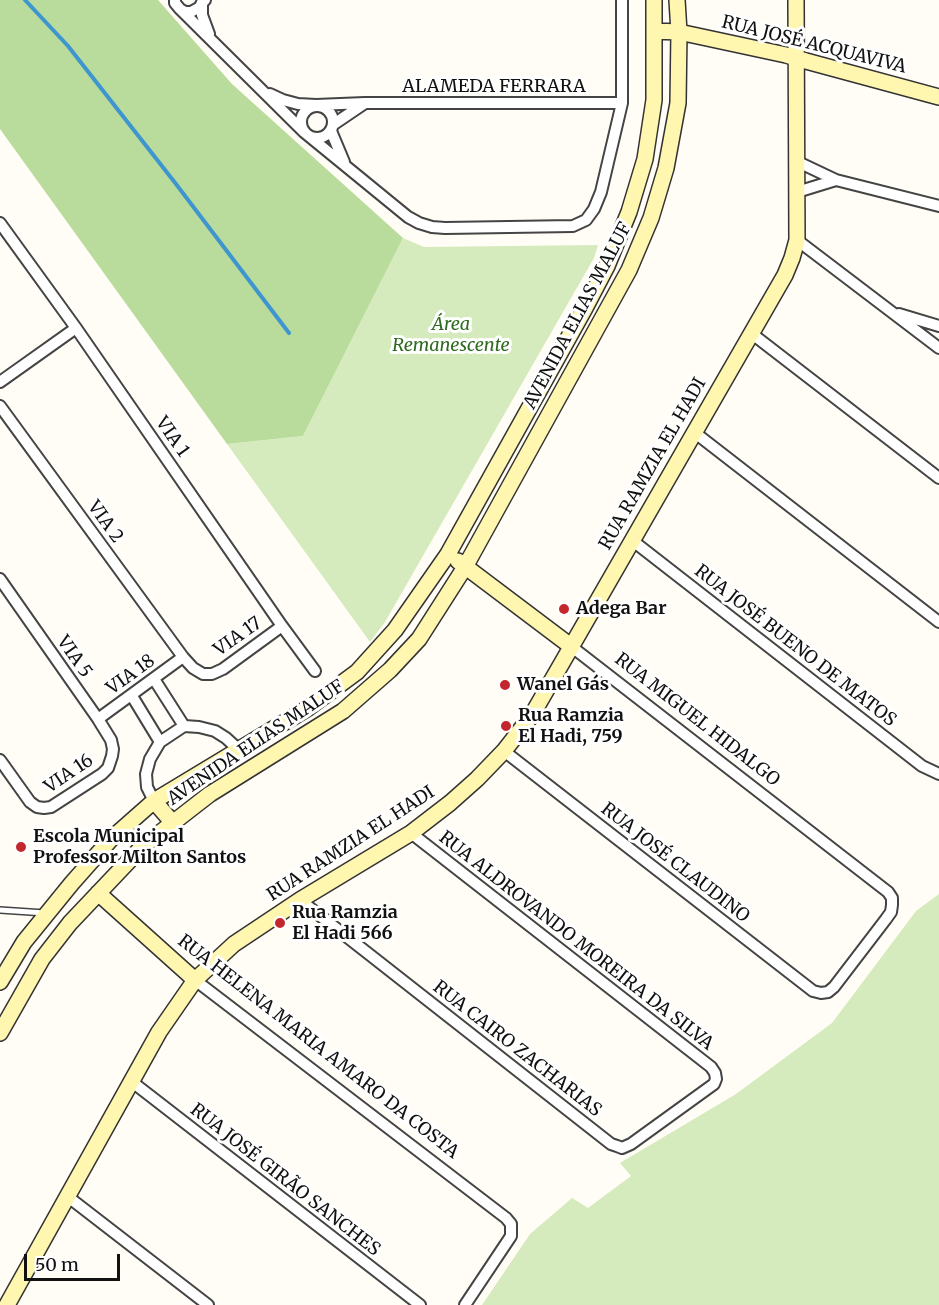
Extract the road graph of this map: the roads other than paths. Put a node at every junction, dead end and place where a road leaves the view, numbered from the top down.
1 (622, 0) edge
2 (654, 0) edge
3 (677, 0) edge
4 (796, 0) edge
5 (203, 1) edge
6 (176, 3) edge
7 (654, 31) junction
8 (679, 32) junction
9 (212, 40) junction
10 (796, 58) junction
11 (261, 90) junction
12 (939, 97) edge
13 (365, 103) junction
14 (622, 104) junction
15 (316, 105) junction
16 (333, 128) junction
17 (304, 132) junction
18 (798, 162) junction
19 (346, 165) junction
20 (836, 180) junction
21 (798, 192) junction
22 (939, 206) edge
23 (0, 223) edge
24 (797, 240) junction
25 (894, 313) junction
26 (939, 326) edge
27 (76, 328) junction
28 (751, 333) junction
29 (939, 348) edge
30 (0, 382) edge
31 (0, 406) edge
32 (694, 432) junction
33 (939, 478) edge
34 (633, 541) junction
35 (448, 554) junction
36 (465, 567) junction
37 (0, 579) edge
38 (939, 622) edge
39 (282, 626) junction
40 (572, 647) junction
41 (183, 657) junction
42 (315, 670) dead end
43 (154, 679) junction
44 (132, 696) junction
45 (98, 719) junction
46 (184, 726) junction
47 (160, 742) junction
48 (238, 749) junction
49 (504, 751) junction
50 (112, 756) joint
51 (0, 760) edge
52 (939, 774) edge
53 (210, 794) junction
54 (154, 801) junction
55 (173, 823) junction
56 (411, 833) junction
57 (98, 893) junction
58 (300, 900) junction
59 (0, 910) edge
60 (47, 913) junction
61 (195, 980) junction
62 (0, 982) edge
63 (828, 992) joint
64 (0, 1033) edge
65 (716, 1079) joint
66 (131, 1081) junction
67 (67, 1196) junction
68 (9, 1304) edge
69 (208, 1305) edge
70 (420, 1305) edge
71 (465, 1305) edge

1 - 14 street
2 - 7 street, AVENIDA ELIAS MALUF
3 - 8 street, AVENIDA ELIAS MALUF
4 - 10 street, RUA RAMZIA EL HADI
5 - 6 street
5 - 9 street
6 - 9 street
7 - 8 street
7 - 35 street, AVENIDA ELIAS MALUF
8 - 10 street, RUA JOSÉ ACQUAVIVA
8 - 36 street, AVENIDA ELIAS MALUF
9 - 11 street
10 - 12 street, RUA JOSÉ ACQUAVIVA
10 - 18 street, RUA RAMZIA EL HADI
11 - 15 street, ALAMEDA FERRARA
11 - 17 street
13 - 14 street, ALAMEDA FERRARA
13 - 15 street, ALAMEDA FERRARA
13 - 16 street
14 - 19 street
15 - 16 street
15 - 17 street
16 - 17 street
16 - 19 street
17 - 19 street
18 - 20 street
18 - 21 street, RUA RAMZIA EL HADI
20 - 21 street
20 - 22 street
21 - 24 street, RUA RAMZIA EL HADI
23 - 27 street, VIA 1
24 - 25 street
24 - 28 street, RUA RAMZIA EL HADI
25 - 26 street
25 - 29 street
27 - 30 street
27 - 39 street, VIA 1
28 - 32 street, RUA RAMZIA EL HADI
28 - 33 street
31 - 41 street, VIA 2
32 - 34 street, RUA RAMZIA EL HADI
32 - 38 street
34 - 40 street, RUA RAMZIA EL HADI
34 - 52 street, RUA JOSÉ BUENO DE MATOS
35 - 36 street
35 - 48 street, AVENIDA ELIAS MALUF
36 - 40 street, RUA MIGUEL HIDALGO
36 - 53 street, AVENIDA ELIAS MALUF
37 - 45 street, VIA 5
39 - 41 street, VIA 17
39 - 42 street, VIA 1
40 - 49 street, RUA RAMZIA EL HADI
40 - 63 street, RUA MIGUEL HIDALGO
41 - 43 street, VIA 18
43 - 44 street, VIA 18
43 - 46 street
44 - 45 street, VIA 18
44 - 47 street
45 - 50 street, VIA 5
46 - 47 street
46 - 48 street
47 - 54 street
48 - 53 street
48 - 54 street, AVENIDA ELIAS MALUF
49 - 56 street, RUA RAMZIA EL HADI
49 - 63 street, RUA JOSÉ CLAUDINO
50 - 51 street, VIA 16
53 - 55 street, AVENIDA ELIAS MALUF
54 - 55 street
54 - 60 street, AVENIDA ELIAS MALUF
55 - 57 street, AVENIDA ELIAS MALUF
56 - 58 street, RUA RAMZIA EL HADI
56 - 65 street, RUA ALDROVANDO MOREIRA DA SILVA
57 - 61 street, RUA HELENA MARIA AMARO DA COSTA
57 - 64 street, AVENIDA ELIAS MALUF
58 - 61 street, RUA RAMZIA EL HADI
58 - 65 street, RUA CAIRO ZACHARIAS
59 - 60 lane
60 - 62 street, AVENIDA ELIAS MALUF
61 - 66 street, RUA RAMZIA EL HADI
61 - 71 street, RUA HELENA MARIA AMARO DA COSTA
66 - 67 street, RUA RAMZIA EL HADI
66 - 70 street, RUA JOSÉ GIRÃO SANCHES
67 - 68 street, RUA RAMZIA EL HADI
67 - 69 street

